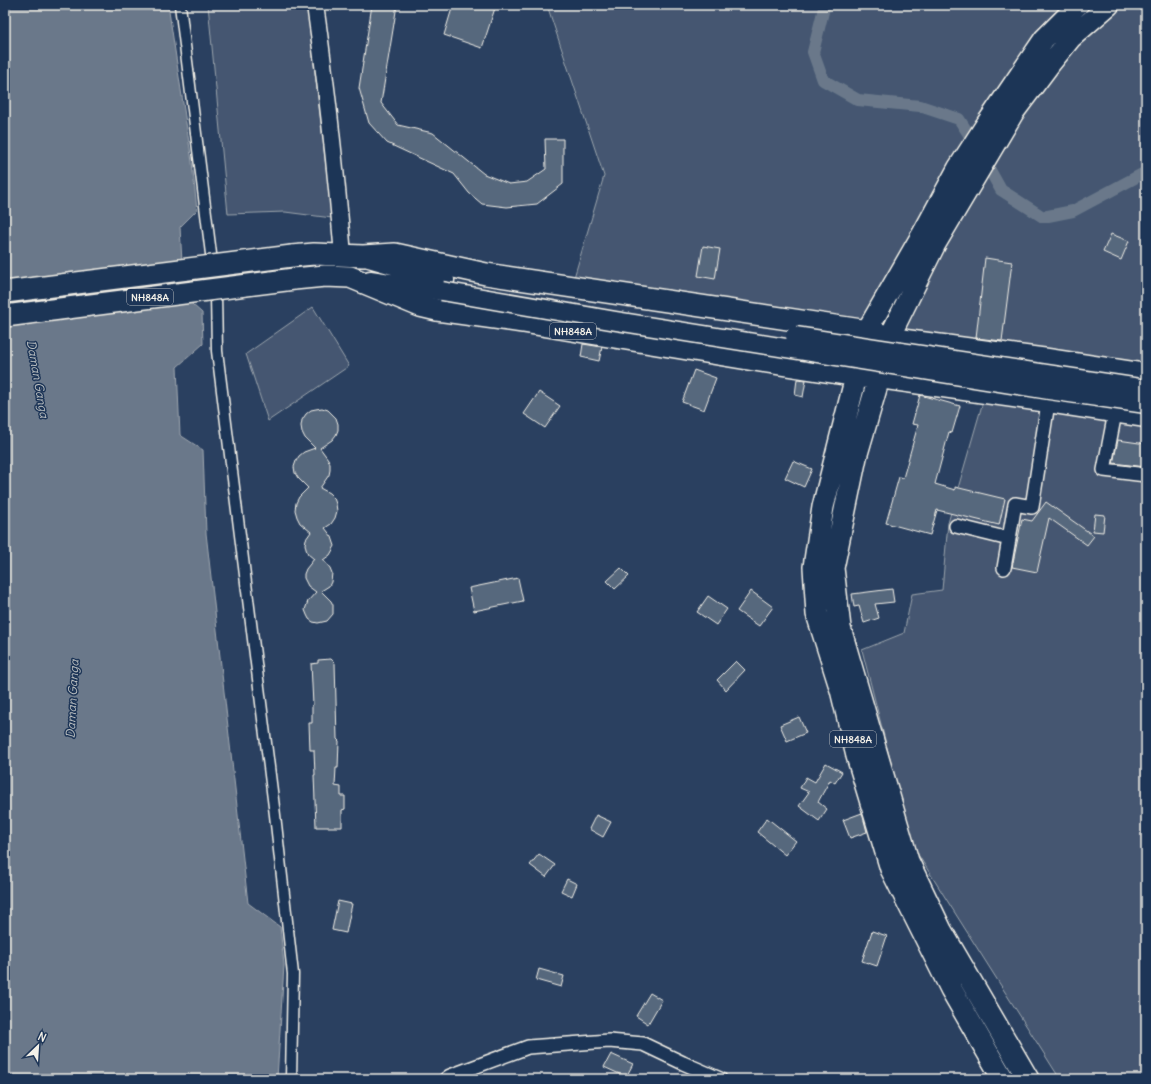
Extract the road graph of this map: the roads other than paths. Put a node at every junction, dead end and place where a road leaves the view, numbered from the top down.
1 (180, 5) edge
2 (315, 5) edge
3 (1078, 5) edge
4 (1109, 5) edge
5 (993, 130) junction
6 (353, 255) junction
7 (350, 277) junction
8 (443, 285) junction
9 (5, 292) edge
10 (5, 316) edge
11 (868, 331) junction
12 (891, 337) junction
13 (1146, 373) edge
14 (857, 376) junction
15 (879, 379) junction
16 (1146, 389) edge
17 (1048, 403) junction
18 (1146, 404) edge
19 (1115, 413) junction
20 (1146, 418) edge
21 (1146, 475) edge
22 (956, 526) dead end
23 (1009, 538) junction
24 (1004, 568) dead end
25 (291, 1079) edge
26 (446, 1079) edge
27 (720, 1079) edge
28 (1003, 1079) edge
29 (1028, 1079) edge

1 - 25 street
2 - 6 street
3 - 5 main road
4 - 5 main road
5 - 11 main road
5 - 12 main road
6 - 8 main road
6 - 9 highway, NH848A, bridge
6 - 11 highway
7 - 8 main road
7 - 10 highway, NH848A, bridge
7 - 14 highway, NH848A
8 - 16 main road, bridge
8 - 18 main road, bridge
11 - 12 highway
11 - 14 highway
12 - 13 main road
12 - 15 highway
14 - 15 highway, NH848A
14 - 28 highway, NH848A
15 - 17 main road
15 - 29 highway, NH848A
17 - 19 main road
17 - 23 street
19 - 20 main road
19 - 21 street
22 - 23 street
23 - 24 street
26 - 27 street

